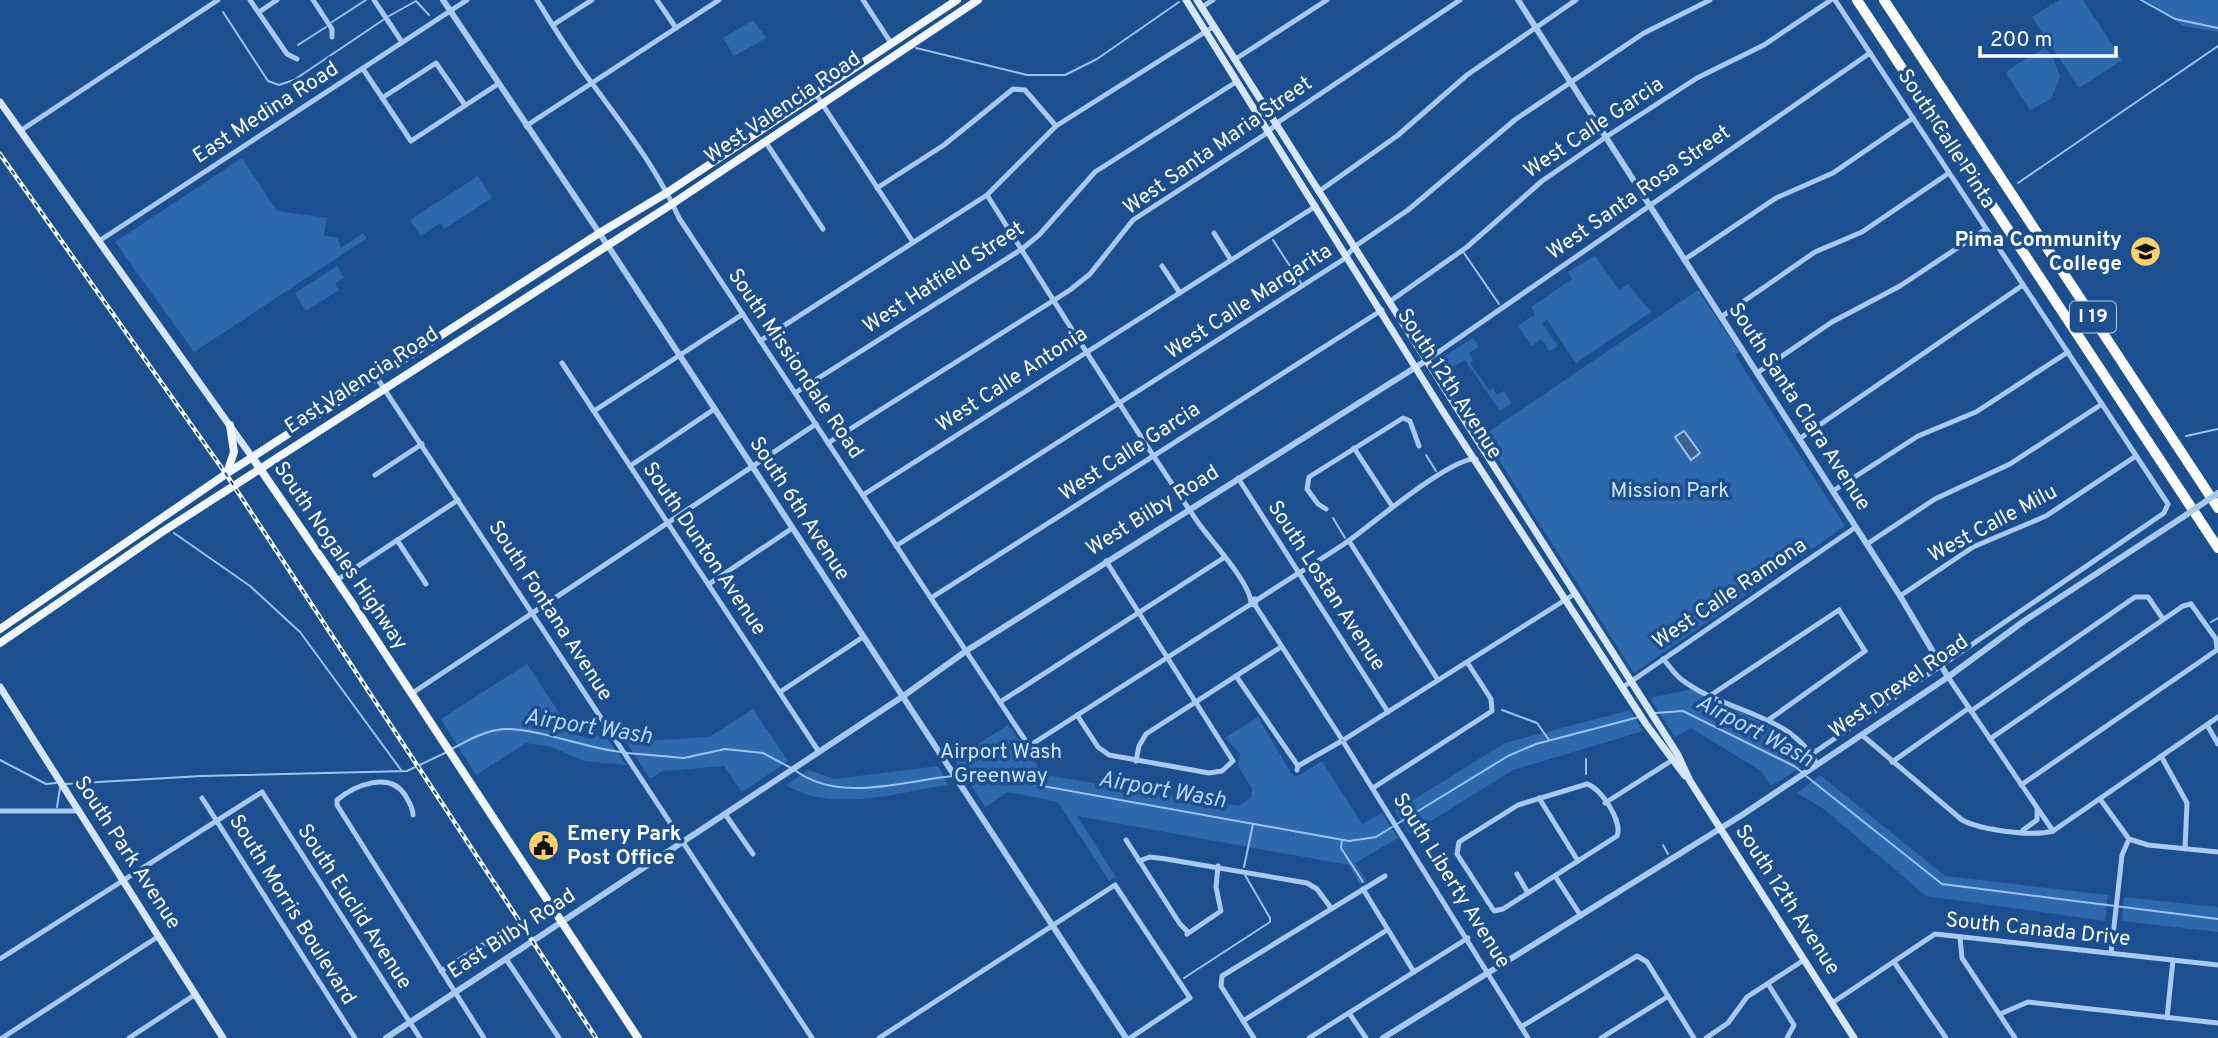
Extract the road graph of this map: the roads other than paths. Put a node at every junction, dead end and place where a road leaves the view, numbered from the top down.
1 (218, 0) edge
2 (250, 0) edge
3 (277, 0) edge
4 (313, 0) edge
5 (374, 0) edge
6 (443, 0) edge
7 (467, 0) edge
8 (537, 0) edge
9 (592, 0) edge
10 (657, 0) edge
11 (718, 0) edge
12 (863, 0) edge
13 (957, 0) edge
14 (978, 0) edge
15 (1186, 0) edge
16 (1213, 0) edge
17 (1327, 0) edge
18 (1460, 0) edge
19 (1518, 0) edge
20 (1576, 0) edge
21 (1710, 0) edge
22 (1833, 0) edge
23 (1857, 0) edge
24 (1887, 3) edge
25 (1200, 4) edge
26 (450, 11) junction
27 (258, 12) junction
28 (553, 25) junction
29 (1213, 27) junction
30 (676, 28) junction
31 (1535, 28) junction
32 (1205, 32) junction
33 (332, 37) dead end
34 (402, 43) junction
35 (891, 43) junction
36 (898, 53) junction
37 (1870, 53) junction
38 (297, 59) dead end
39 (1234, 60) junction
40 (363, 69) junction
41 (1236, 82) junction
42 (1570, 82) junction
43 (498, 83) junction
44 (592, 83) junction
45 (815, 93) junction
46 (382, 98) junction
47 (0, 102) edge
48 (822, 103) junction
49 (465, 105) junction
50 (1913, 118) junction
51 (1275, 125) junction
52 (526, 126) junction
53 (1056, 126) junction
54 (20, 131) junction
55 (1268, 132) junction
56 (1606, 137) junction
57 (765, 141) junction
58 (1949, 173) junction
59 (877, 188) junction
60 (668, 192) junction
61 (1318, 192) junction
62 (987, 195) junction
63 (672, 204) junction
64 (1649, 205) junction
65 (1316, 206) junction
66 (824, 229) dead end
67 (1986, 229) junction
68 (598, 233) junction
69 (1214, 233) dead end
70 (99, 241) junction
71 (913, 242) junction
72 (606, 244) junction
73 (1354, 247) junction
74 (1022, 248) junction
75 (1348, 256) junction
76 (1231, 260) junction
77 (1684, 260) junction
78 (1162, 266) dead end
79 (2024, 285) junction
80 (1180, 293) junction
81 (1056, 300) junction
82 (1389, 302) junction
83 (1382, 310) junction
84 (743, 314) junction
85 (473, 315) junction
86 (1721, 317) junction
87 (480, 325) junction
88 (760, 341) junction
89 (1087, 350) junction
90 (2068, 352) junction
91 (678, 355) junction
92 (1427, 360) junction
93 (562, 363) dead end
94 (1415, 367) junction
95 (1757, 373) junction
96 (377, 378) junction
97 (384, 388) junction
98 (795, 393) junction
99 (1121, 403) junction
100 (2102, 404) junction
101 (713, 410) junction
102 (593, 411) junction
103 (816, 424) junction
104 (230, 425) junction
105 (1460, 436) junction
106 (1477, 438) junction
107 (1799, 439) junction
108 (828, 443) junction
109 (422, 444) junction
110 (1466, 445) junction
111 (1419, 446) dead end
112 (1354, 448) junction
113 (1154, 455) junction
114 (2136, 456) junction
115 (252, 457) junction
116 (1477, 459) junction
117 (1462, 461) junction
118 (630, 466) junction
119 (751, 467) junction
120 (261, 469) junction
121 (226, 474) junction
122 (375, 475) dead end
123 (1238, 478) junction
124 (1833, 491) junction
125 (2218, 493) edge
126 (863, 495) junction
127 (458, 500) junction
128 (1392, 506) junction
129 (2168, 507) joint
130 (2218, 508) edge
131 (1189, 509) junction
132 (1326, 509) dead end
133 (155, 522) junction
134 (668, 523) junction
135 (1856, 527) junction
136 (791, 529) junction
137 (162, 531) junction
138 (397, 540) junction
139 (1349, 541) junction
140 (1867, 544) junction
141 (897, 546) junction
142 (2218, 548) edge
143 (1225, 557) junction
144 (1106, 561) junction
145 (1299, 573) junction
146 (337, 580) junction
147 (64, 583) junction
148 (426, 584) dead end
149 (709, 584) junction
150 (71, 593) junction
151 (1576, 593) junction
152 (1900, 596) junction
153 (931, 598) junction
154 (1565, 600) junction
155 (1253, 602) junction
156 (532, 612) junction
157 (1139, 612) junction
158 (2164, 619) junction
159 (0, 629) edge
160 (863, 637) junction
161 (0, 643) edge
162 (1281, 647) junction
163 (2218, 648) edge
164 (966, 651) junction
165 (1168, 657) junction
166 (1663, 659) junction
167 (1467, 662) junction
168 (1942, 664) junction
169 (1236, 676) junction
170 (1948, 677) junction
171 (1438, 680) junction
172 (1631, 681) junction
173 (0, 687) edge
174 (1623, 687) junction
175 (780, 692) junction
176 (411, 694) junction
177 (1711, 695) junction
178 (902, 697) junction
179 (1196, 701) junction
180 (1000, 702) junction
181 (1970, 710) junction
182 (1388, 712) junction
183 (1077, 715) junction
184 (2218, 717) edge
185 (1767, 720) junction
186 (2207, 725) junction
187 (1861, 735) junction
188 (1990, 739) junction
189 (1342, 740) junction
190 (2218, 744) edge
191 (820, 752) junction
192 (1812, 754) junction
193 (2161, 756) junction
194 (1136, 761) junction
195 (1671, 761) junction
196 (1892, 762) junction
197 (1814, 767) junction
198 (1690, 781) junction
199 (2021, 785) junction
200 (1373, 788) junction
201 (202, 798) dead end
202 (1539, 798) junction
203 (2099, 799) junction
204 (1605, 803) junction
205 (2037, 806) junction
206 (0, 811) edge
207 (80, 811) junction
208 (725, 814) junction
209 (413, 815) dead end
210 (217, 821) junction
211 (1721, 829) junction
212 (2020, 831) junction
213 (2053, 831) junction
214 (2129, 839) junction
215 (1126, 841) dead end
216 (682, 843) junction
217 (2185, 849) junction
218 (2218, 852) edge
219 (753, 854) dead end
220 (1139, 861) junction
221 (1578, 861) junction
222 (1218, 866) junction
223 (1517, 874) dead end
224 (1385, 876) dead end
225 (1555, 876) junction
226 (123, 881) junction
227 (1363, 889) junction
228 (1528, 893) junction
229 (1331, 908) junction
230 (1581, 916) junction
231 (562, 922) junction
232 (1052, 925) junction
233 (1387, 930) junction
234 (159, 936) junction
235 (1960, 937) junction
236 (1468, 939) junction
237 (486, 943) dead end
238 (2111, 954) junction
239 (0, 959) edge
240 (506, 959) junction
241 (1804, 960) junction
242 (2174, 960) junction
243 (1894, 962) junction
244 (2218, 965) edge
245 (441, 971) junction
246 (1414, 972) junction
247 (1490, 972) junction
248 (1768, 984) junction
249 (455, 992) junction
250 (196, 995) junction
251 (1667, 997) junction
252 (1832, 1003) junction
253 (1349, 1013) junction
254 (2000, 1014) junction
255 (2167, 1018) junction
256 (1244, 1021) junction
257 (410, 1022) junction
258 (2218, 1023) edge
259 (1521, 1027) junction
260 (1791, 1033) edge
261 (2, 1038) edge
262 (130, 1038) edge
263 (223, 1038) edge
264 (355, 1038) edge
265 (386, 1038) edge
266 (420, 1038) edge
267 (484, 1038) edge
268 (559, 1038) edge
269 (638, 1038) edge
270 (812, 1038) edge
271 (879, 1038) edge
272 (1128, 1038) edge
273 (1254, 1038) edge
274 (1309, 1038) edge
275 (1366, 1038) edge
276 (1383, 1038) edge
277 (1528, 1038) edge
278 (1601, 1038) edge
279 (1694, 1038) edge
280 (1706, 1038) edge
281 (1798, 1038) edge
282 (1854, 1038) edge
283 (1946, 1038) edge
284 (2015, 1038) edge

1 - 54 street
2 - 27 street
3 - 27 street
4 - 33 street
5 - 34 street
6 - 26 street, South 6th Avenue
7 - 26 street, East Medina Road
8 - 28 street, South Missiondale Road
9 - 28 street
10 - 30 street
11 - 30 street
12 - 35 street
13 - 35 main road, West Valencia Road
14 - 36 main road, West Valencia Road
15 - 32 main road, South 12th Avenue
16 - 25 street
17 - 39 street
18 - 51 street, West Santa Maria Street
19 - 31 street, South Santa Clara Avenue
20 - 31 street
21 - 42 street, West Calle Margarita
22 - 37 street, South Calle Pinta
22 - 56 street, West Calle Garcia
23 - 142 highway, I 19
24 - 130 highway, I 19
25 - 29 main road, South 12th Avenue
26 - 34 street, East Medina Road
26 - 43 street, South 6th Avenue
27 - 38 street
28 - 44 street, South Missiondale Road
29 - 32 street
29 - 39 main road, South 12th Avenue
30 - 44 street
31 - 42 street, South Santa Clara Avenue
31 - 61 street
32 - 41 main road, South 12th Avenue
32 - 53 street
34 - 40 street, East Medina Road
35 - 36 main road
35 - 45 main road, West Valencia Road
36 - 48 main road, West Valencia Road
37 - 50 street, South Calle Pinta
37 - 64 street, West Santa Rosa Street
39 - 51 main road, South 12th Avenue
40 - 46 street
40 - 70 street, East Medina Road
41 - 55 main road, South 12th Avenue
41 - 74 street, West Hatfield Street
42 - 56 street, South Santa Clara Avenue
42 - 73 street, West Calle Margarita
43 - 49 street
43 - 52 street, South 6th Avenue
44 - 52 street
44 - 60 street, South Missiondale Road
45 - 48 street
45 - 60 main road, West Valencia Road
46 - 49 street
46 - 49 street
47 - 54 main road, South Nogales Highway
48 - 57 main road, West Valencia Road
48 - 59 street
50 - 58 street, South Calle Pinta
50 - 77 street
51 - 55 street, West Santa Maria Street
51 - 61 main road, South 12th Avenue
52 - 68 street, South 6th Avenue
53 - 59 street
53 - 62 street
54 - 70 main road, South Nogales Highway
55 - 65 main road, South 12th Avenue
55 - 81 street, West Santa Maria Street
56 - 64 street, South Santa Clara Avenue
56 - 82 street, West Calle Garcia
57 - 63 main road, West Valencia Road
57 - 66 street
58 - 67 street, South Calle Pinta
58 - 86 street
59 - 71 street
60 - 63 street, South Missiondale Road
60 - 68 main road, West Valencia Road
61 - 73 main road, South 12th Avenue
62 - 71 street
62 - 74 street, South Liberty Avenue
63 - 72 main road, West Valencia Road
63 - 84 street, South Missiondale Road
64 - 77 street, South Santa Clara Avenue
64 - 92 street, West Santa Rosa Street
65 - 75 main road, South 12th Avenue
65 - 76 street, West Calle Antonia
67 - 79 street, South Calle Pinta
67 - 95 street
68 - 72 street, South 6th Avenue
68 - 85 main road, East Valencia Road
69 - 76 street
70 - 104 main road, South Nogales Highway
71 - 88 street
72 - 87 main road, East Valencia Road
72 - 91 street, South 6th Avenue
73 - 75 street, West Calle Margarita
73 - 82 main road, South 12th Avenue
74 - 81 street, South Liberty Avenue
74 - 98 street, West Hatfield Street
75 - 83 main road, South 12th Avenue
75 - 99 street, West Calle Margarita
76 - 80 street, West Calle Antonia
77 - 86 street, South Santa Clara Avenue
78 - 80 street
79 - 90 street, South Calle Pinta
79 - 107 street
80 - 89 street, West Calle Antonia
81 - 89 street, South Liberty Avenue
81 - 108 street, West Santa Maria Street
82 - 92 main road, South 12th Avenue
83 - 94 main road, South 12th Avenue
83 - 113 street, West Calle Garcia
84 - 88 street, South Missiondale Road
84 - 91 street
85 - 87 main road
85 - 96 main road, East Valencia Road
86 - 95 street, South Santa Clara Avenue
87 - 97 main road, East Valencia Road
88 - 98 street, South Missiondale Road
89 - 99 street, South Liberty Avenue
89 - 126 street, West Calle Antonia
90 - 100 street, South Calle Pinta
90 - 124 street
91 - 101 street, South 6th Avenue
91 - 102 street
92 - 94 street, West Bilby Road
92 - 106 main road, South 12th Avenue
93 - 102 street, South Dunton Avenue
94 - 105 main road, South 12th Avenue
94 - 123 street, West Bilby Road
95 - 107 street, South Santa Clara Avenue
96 - 97 street, South Fontana Avenue
96 - 115 main road, East Valencia Road
97 - 109 street, South Fontana Avenue
97 - 120 main road, East Valencia Road
98 - 103 street, South Missiondale Road
99 - 113 street, South Liberty Avenue
99 - 141 street, West Calle Margarita
100 - 114 street, South Calle Pinta
100 - 140 street
101 - 118 street
101 - 119 street, South 6th Avenue
102 - 118 street, South Dunton Avenue
103 - 108 street, South Missiondale Road
103 - 119 street
104 - 115 main road, South Nogales Highway
104 - 121 main road
105 - 110 main road, South 12th Avenue
105 - 117 street
106 - 110 main road
106 - 151 main road, South 12th Avenue
107 - 124 street, South Santa Clara Avenue
108 - 126 street, South Missiondale Road
109 - 122 street
109 - 127 street, South Fontana Avenue
110 - 116 main road, South 12th Avenue
111 - 112 street
112 - 128 street
112 - 132 street
113 - 131 street, South Liberty Avenue
113 - 153 street, West Calle Garcia
114 - 129 street, South Calle Pinta
114 - 152 street, West Calle Milu
115 - 120 main road, South Nogales Highway
115 - 121 main road, East Valencia Road
116 - 117 street
116 - 154 main road, South 12th Avenue
117 - 128 street
118 - 134 street, South Dunton Avenue
119 - 134 street
119 - 136 street, South 6th Avenue
120 - 137 main road, East Valencia Road
120 - 146 main road, South Nogales Highway
121 - 133 main road, East Valencia Road
123 - 131 street, West Bilby Road
123 - 145 street, South Lostan Avenue
124 - 135 street, South Santa Clara Avenue
125 - 170 street, West Drexel Road, bridge
126 - 141 street, South Missiondale Road
127 - 138 street
127 - 156 street, South Fontana Avenue
128 - 139 street
129 - 168 street, West Drexel Road
131 - 143 street, South Liberty Avenue
131 - 144 street, West Bilby Road
133 - 137 main road
133 - 147 main road, East Valencia Road
134 - 149 street, South Dunton Avenue
134 - 156 street
135 - 140 street, South Santa Clara Avenue
135 - 166 street, West Calle Ramona
136 - 149 street
136 - 160 street, South 6th Avenue
137 - 150 main road, East Valencia Road
138 - 146 street
138 - 148 street
139 - 145 street
139 - 171 street
140 - 152 street, South Santa Clara Avenue
141 - 153 street, South Missiondale Road
143 - 155 street, South Liberty Avenue
143 - 157 street
144 - 157 street
144 - 164 street, West Bilby Road
145 - 155 street
145 - 182 street, South Lostan Avenue
146 - 176 main road, South Nogales Highway
147 - 150 main road
147 - 159 main road, East Valencia Road
149 - 175 street, South Dunton Avenue
150 - 161 main road, East Valencia Road
151 - 154 street
151 - 172 main road, South 12th Avenue
152 - 168 street, South Santa Clara Avenue
153 - 164 street, South Missiondale Road
154 - 167 street
154 - 174 main road, South 12th Avenue
155 - 162 street, South Liberty Avenue
155 - 165 street
156 - 176 street
156 - 216 street, South Fontana Avenue
157 - 165 street
157 - 180 street
158 - 163 street
158 - 181 street
158 - 188 street
160 - 175 street
160 - 178 street, South 6th Avenue
162 - 169 street
162 - 189 street, South Liberty Avenue
163 - 199 street
164 - 178 street, West Bilby Road
164 - 180 street, South Missiondale Road
165 - 179 street
165 - 183 street
166 - 172 street, West Calle Ramona
166 - 177 street
167 - 171 street
167 - 200 street
168 - 170 street, South Santa Clara Avenue
168 - 192 street, West Drexel Road
169 - 179 street
169 - 189 street
170 - 181 street, South Santa Clara Avenue
170 - 187 street, West Drexel Road
171 - 182 street
172 - 174 street, West Calle Ramona
172 - 198 main road, South 12th Avenue
173 - 207 main road, South Park Avenue
174 - 195 main road, South 12th Avenue
175 - 191 street, South Dunton Avenue
176 - 231 main road, South Nogales Highway
177 - 185 street
177 - 185 street
178 - 191 street, East Bilby Road
178 - 232 street, South 6th Avenue
179 - 194 street
179 - 194 street
180 - 183 street, South Missiondale Road
181 - 188 street, South Santa Clara Avenue
181 - 196 street
182 - 189 street
183 - 194 street
184 - 186 street
185 - 192 street
186 - 190 street
186 - 193 street
187 - 196 street
187 - 197 street, West Drexel Road
188 - 199 street, South Santa Clara Avenue
189 - 200 street, South Liberty Avenue
191 - 208 street, East Bilby Road
192 - 197 street
193 - 203 street
193 - 217 street
195 - 198 main road, South 12th Avenue
195 - 204 street
196 - 212 street
197 - 211 street, West Drexel Road
198 - 211 main road, South 12th Avenue
199 - 205 street, South Santa Clara Avenue
200 - 236 street, South Liberty Avenue
201 - 210 street, South Morris Boulevard
202 - 204 street
202 - 221 street
202 - 228 street
203 - 213 street
203 - 214 street
204 - 221 street
205 - 212 street
205 - 213 street, South Santa Clara Avenue
206 - 207 street
207 - 226 main road, South Park Avenue
208 - 216 street, East Bilby Road
208 - 219 street
209 - 245 street
210 - 226 street
210 - 257 street, South Euclid Avenue
210 - 264 street, South Morris Boulevard
211 - 230 street, West Drexel Road
211 - 241 main road, South 12th Avenue
212 - 213 street
214 - 217 street
214 - 238 street
215 - 220 street
216 - 231 street, East Bilby Road
216 - 270 street, South Fontana Avenue
217 - 218 street
220 - 222 street
220 - 222 street
221 - 225 street
222 - 229 street
223 - 228 street
224 - 227 street
225 - 228 street
225 - 230 street
226 - 234 main road, South Park Avenue
226 - 239 street
227 - 229 street
227 - 233 street
229 - 256 street
230 - 247 street, West Drexel Road
231 - 240 street, East Bilby Road
231 - 269 main road, South Nogales Highway
232 - 271 street
232 - 272 street, South 6th Avenue
232 - 272 street
233 - 246 street
233 - 256 street
234 - 250 main road, South Park Avenue
234 - 261 street
235 - 238 street, South Canada Drive
235 - 243 street, South Canada Drive
235 - 254 street
236 - 246 street
236 - 247 street, South Liberty Avenue
237 - 245 street
238 - 242 street, South Canada Drive
240 - 249 street, East Bilby Road
240 - 268 street
241 - 248 street
241 - 252 main road, South 12th Avenue
242 - 244 street, South Canada Drive
242 - 255 street
243 - 252 street, South Canada Drive
243 - 283 street
245 - 249 street
246 - 253 street
247 - 259 street, South Liberty Avenue
247 - 276 street, West Drexel Road
248 - 260 street
248 - 280 street
249 - 257 street, East Bilby Road
249 - 267 street
250 - 262 street
250 - 263 main road, South Park Avenue
251 - 259 street
251 - 278 street
251 - 279 street
252 - 282 main road, South 12th Avenue
253 - 274 street
253 - 275 street
254 - 255 street
254 - 284 street
255 - 258 street
256 - 273 street
257 - 265 street, East Bilby Road
257 - 266 street, South Euclid Avenue
259 - 277 street, South Liberty Avenue
260 - 281 street

